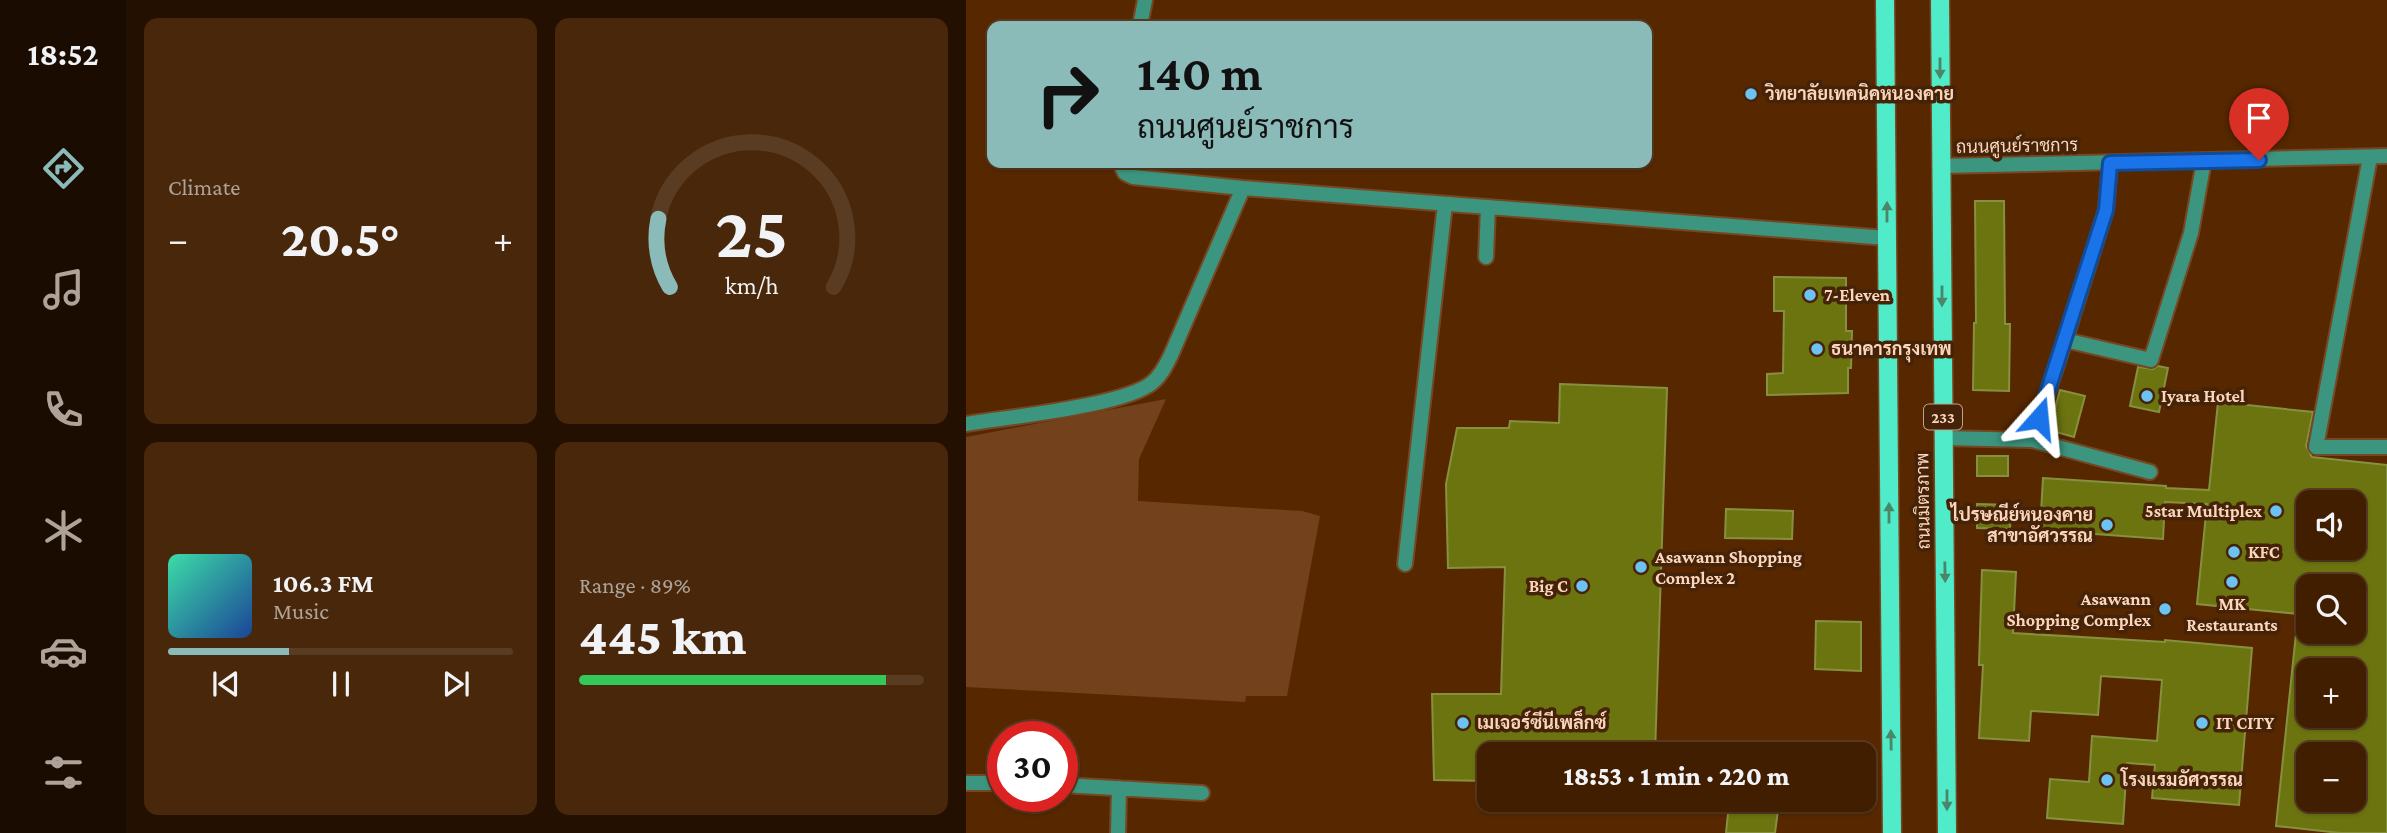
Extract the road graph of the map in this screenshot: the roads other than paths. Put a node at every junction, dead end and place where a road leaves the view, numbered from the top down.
1 (1144, 0) edge
2 (1885, 0) edge
3 (1940, 0) edge
4 (1141, 21) edge
5 (2387, 156) edge
6 (2370, 157) junction
7 (2204, 162) junction
8 (2110, 163) junction
9 (1941, 166) junction
10 (1122, 168) edge
11 (1243, 187) junction
12 (1445, 204) junction
13 (1488, 207) junction
14 (1887, 239) junction
15 (1486, 257) dead end
16 (2065, 340) junction
17 (966, 424) edge
18 (1943, 438) junction
19 (2032, 440) junction
20 (2387, 447) edge
21 (2150, 472) dead end
22 (1405, 565) dead end
23 (966, 783) edge
24 (987, 783) edge
25 (1078, 786) edge
26 (1119, 788) junction
27 (1202, 793) dead end
28 (1118, 833) edge
29 (1892, 833) edge
30 (1947, 833) edge

1 - 4 street
14 -> 2 main road, ถนนมิตรภาพ
3 -> 9 main road, ถนนมิตรภาพ / 233
5 - 6 street, ถนนศูนย์ราชการ
6 - 7 street, ถนนศูนย์ราชการ
6 - 20 street
7 - 8 street, ถนนศูนย์ราชการ
7 - 16 street
8 - 9 street, ถนนศูนย์ราชการ
8 - 16 street
9 -> 18 main road, ถนนมิตรภาพ / 233
10 - 11 street
11 - 12 street
11 - 17 street
12 - 13 street
12 - 22 street
13 - 14 street
13 - 15 street
29 -> 14 main road, ถนนมิตรภาพ
16 - 19 street
18 - 19 street
18 -> 30 main road, ถนนมิตรภาพ / 233
19 - 21 street
23 - 24 street
25 - 26 street
26 - 27 street
26 - 28 street

